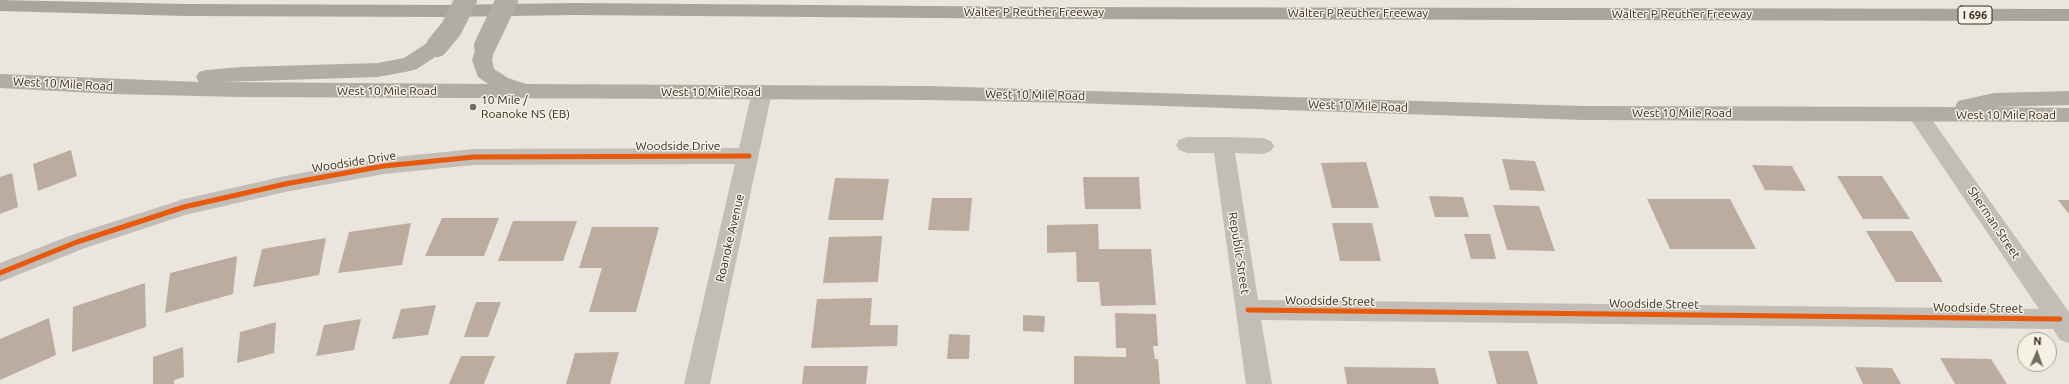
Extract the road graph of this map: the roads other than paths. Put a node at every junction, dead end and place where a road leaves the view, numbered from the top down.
1 (466, 0) edge
2 (507, 0) edge
3 (0, 5) edge
4 (2069, 15) edge
5 (0, 81) edge
6 (113, 87) junction
7 (531, 91) junction
8 (762, 92) junction
9 (2069, 98) edge
10 (1918, 115) junction
11 (2069, 115) edge
12 (1187, 145) dead end
13 (1223, 145) junction
14 (1264, 146) dead end
15 (748, 156) junction
16 (0, 273) edge
17 (1248, 310) junction
18 (2064, 326) edge
19 (697, 384) edge
20 (1259, 384) edge

1 - 6 main road, bridge
2 - 7 main road, bridge
3 - 4 highway, Walter P Reuther Freeway / I 696
5 - 6 main road, West 10 Mile Road
6 - 7 main road, West 10 Mile Road
7 - 8 main road, West 10 Mile Road
8 - 10 main road, West 10 Mile Road
8 - 15 street, Roanoke Avenue
9 - 10 main road
10 - 11 main road, West 10 Mile Road
10 - 18 street, Sherman Street
12 - 13 street
13 - 14 street
13 - 17 street, Republic Street
15 - 16 street, Woodside Drive
15 - 19 street, Roanoke Avenue
17 - 18 street, Woodside Street
17 - 20 street, Republic Street

